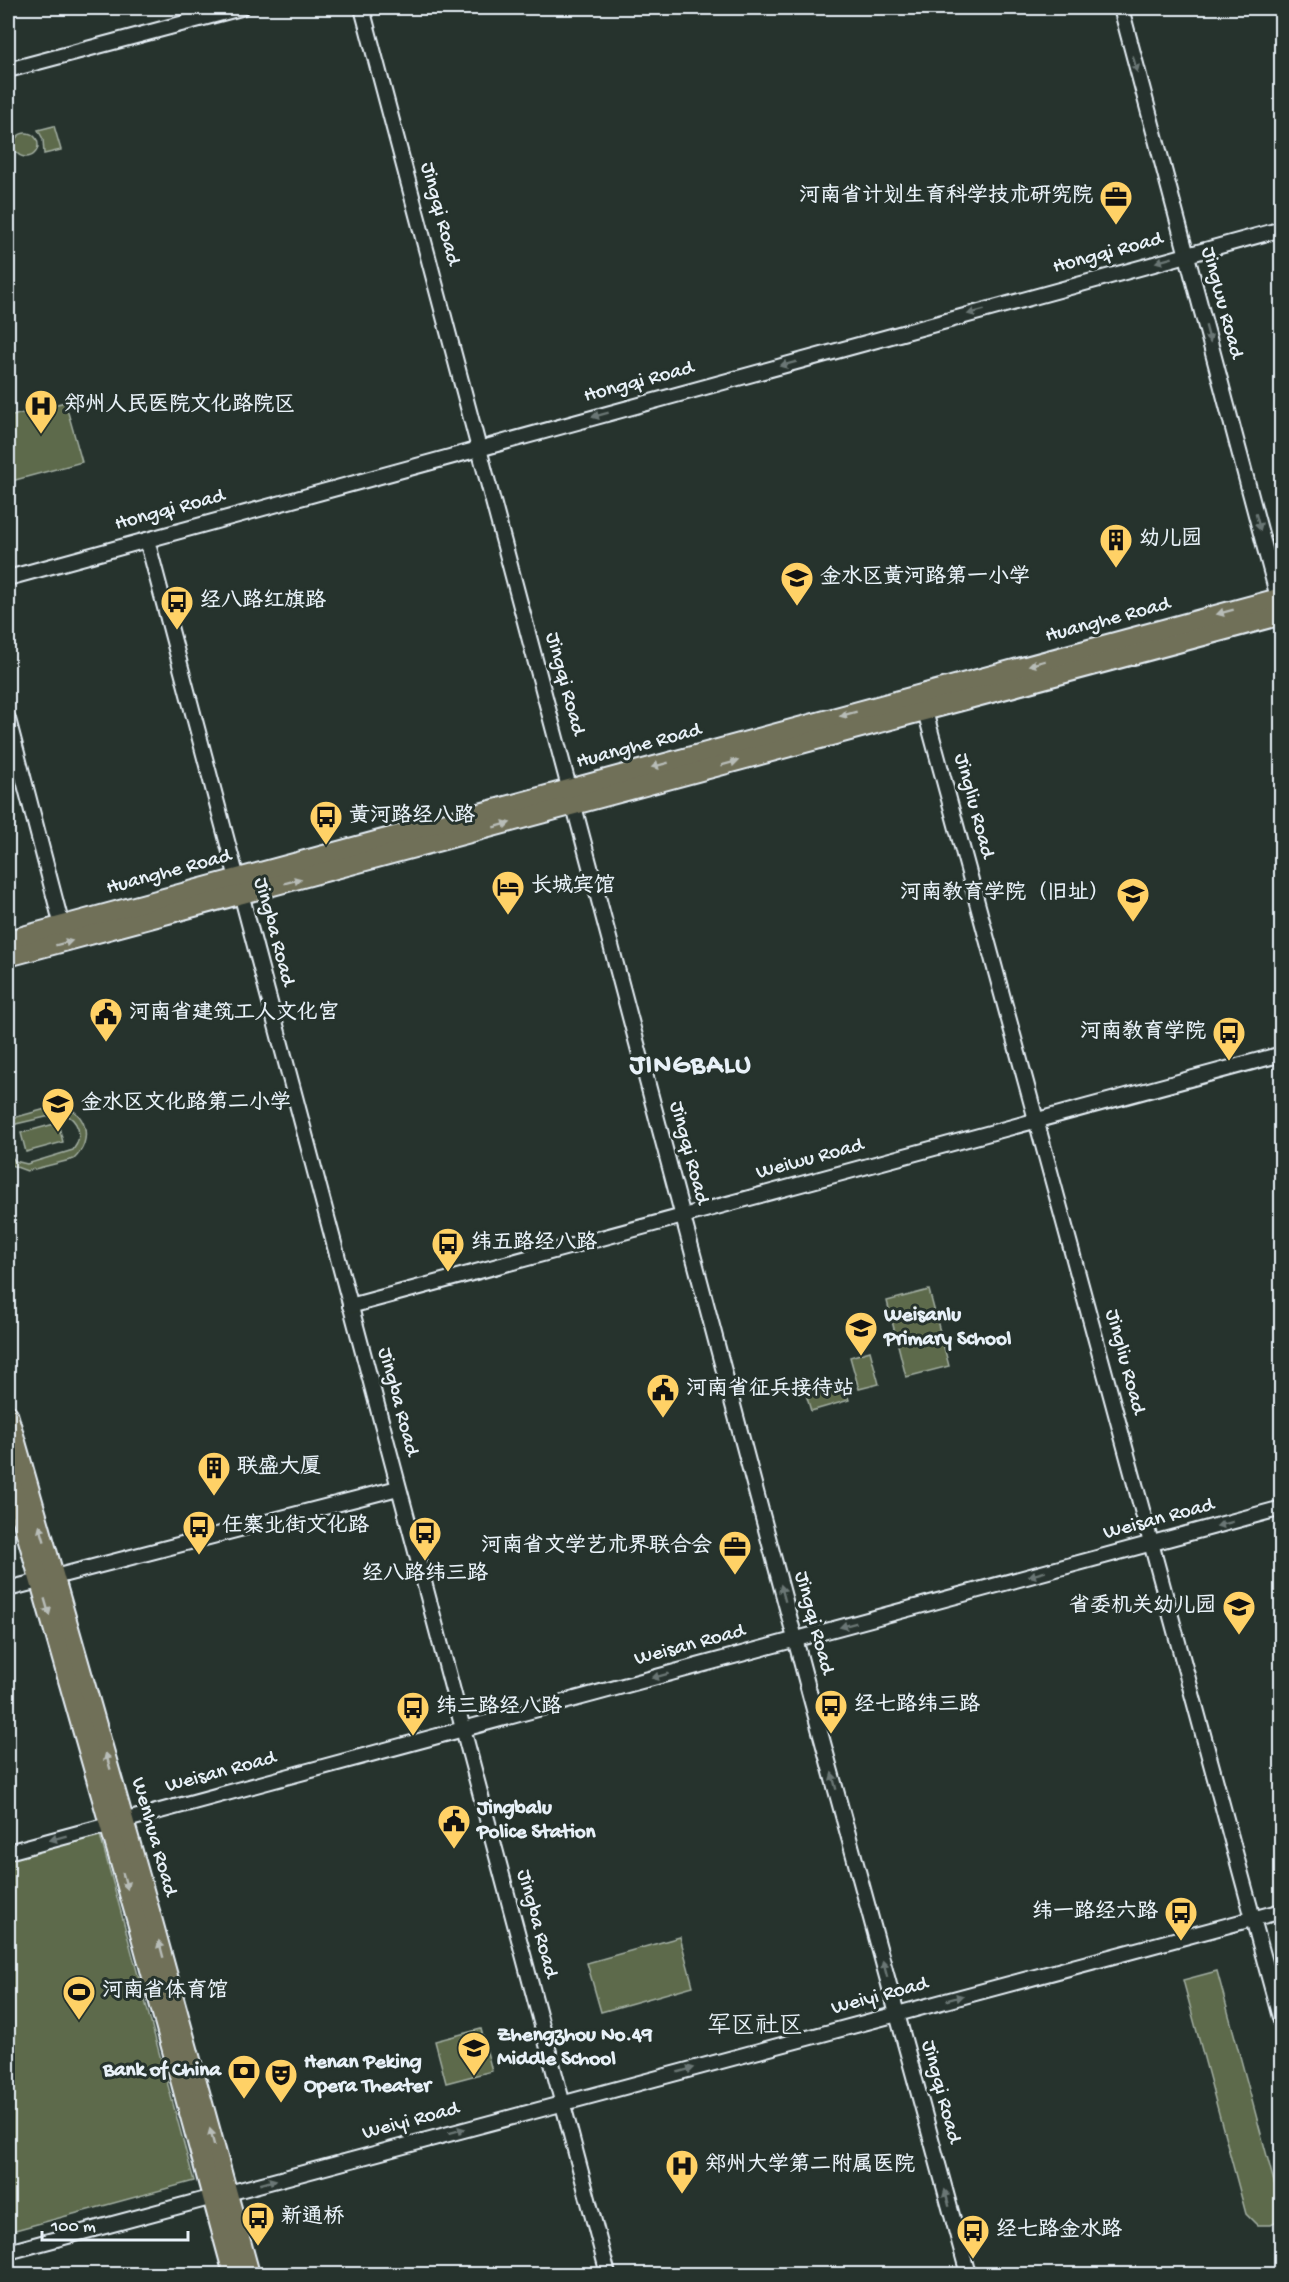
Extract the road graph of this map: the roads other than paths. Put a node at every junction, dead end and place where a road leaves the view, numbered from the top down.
1 (241, 8) edge
2 (362, 8) edge
3 (1120, 8) edge
4 (8, 70) edge
5 (1281, 229) edge
6 (1186, 254) junction
7 (480, 448) junction
8 (147, 540) junction
9 (8, 578) edge
10 (1281, 605) edge
11 (926, 711) junction
12 (8, 719) edge
13 (572, 797) junction
14 (239, 887) junction
15 (62, 926) junction
16 (8, 940) edge
17 (8, 957) edge
18 (1281, 1054) edge
19 (1036, 1121) junction
20 (683, 1216) junction
21 (350, 1306) junction
22 (8, 1414) edge
23 (8, 1470) edge
24 (398, 1488) junction
25 (1281, 1508) edge
26 (1151, 1544) junction
27 (47, 1579) junction
28 (8, 1589) edge
29 (795, 1639) junction
30 (462, 1729) junction
31 (117, 1823) junction
32 (8, 1852) edge
33 (1281, 1911) edge
34 (1253, 1919) junction
35 (897, 2014) junction
36 (1281, 2025) edge
37 (562, 2103) junction
38 (220, 2195) junction
39 (8, 2252) edge
40 (233, 2274) edge
41 (250, 2274) edge
42 (608, 2274) edge
43 (968, 2274) edge

1 - 4 street
2 - 7 street, Jingqi Road
3 -> 6 street, Jingwu Road
5 - 6 street, Hongqi Road
6 -> 7 street, Hongqi Road
6 -> 10 street, Jingwu Road
7 - 8 street, Hongqi Road
7 - 13 street, Jingqi Road
8 - 9 street, Hongqi Road
8 - 14 street, Jingba Road
10 - 11 main road, Huanghe Road
10 -> 13 main road, Huanghe Road
13 -> 11 main road, Huanghe Road
11 - 19 street, Jingliu Road
12 - 15 street
13 - 14 main road, Huanghe Road
13 - 20 street, Jingqi Road
14 - 15 main road, Huanghe Road
17 -> 14 main road, Huanghe Road
14 - 21 street, Jingba Road
15 - 16 main road, Huanghe Road
18 - 19 street, Weiwu Road
19 - 20 street, Weiwu Road
19 - 26 street, Jingliu Road
20 - 21 street, Weiwu Road
29 -> 20 street, Jingqi Road
21 - 24 street, Jingba Road
27 -> 22 main road, Wenhua Road
23 - 27 main road, Wenhua Road
24 - 27 street
24 - 30 street, Jingba Road
25 -> 26 street, Weisan Road
26 -> 29 street, Weisan Road
26 - 34 street, Jingliu Road
27 - 28 street
27 - 31 main road, Wenhua Road
29 -> 30 street, Weisan Road
35 -> 29 street, Jingqi Road
30 - 31 street, Weisan Road
30 - 37 street, Jingba Road
31 -> 32 street, Weisan Road
31 - 38 main road, Wenhua Road
33 - 34 street, Weiyi Road
35 -> 34 street, Weiyi Road
34 - 36 street, Jingliu Road
37 -> 35 street, Weiyi Road
43 -> 35 street, Jingqi Road
38 -> 37 street, Weiyi Road
37 - 42 street, Jingba Road
38 - 39 street, Weiyi Road
38 - 40 main road, Wenhua Road
38 - 41 main road, Wenhua Road

